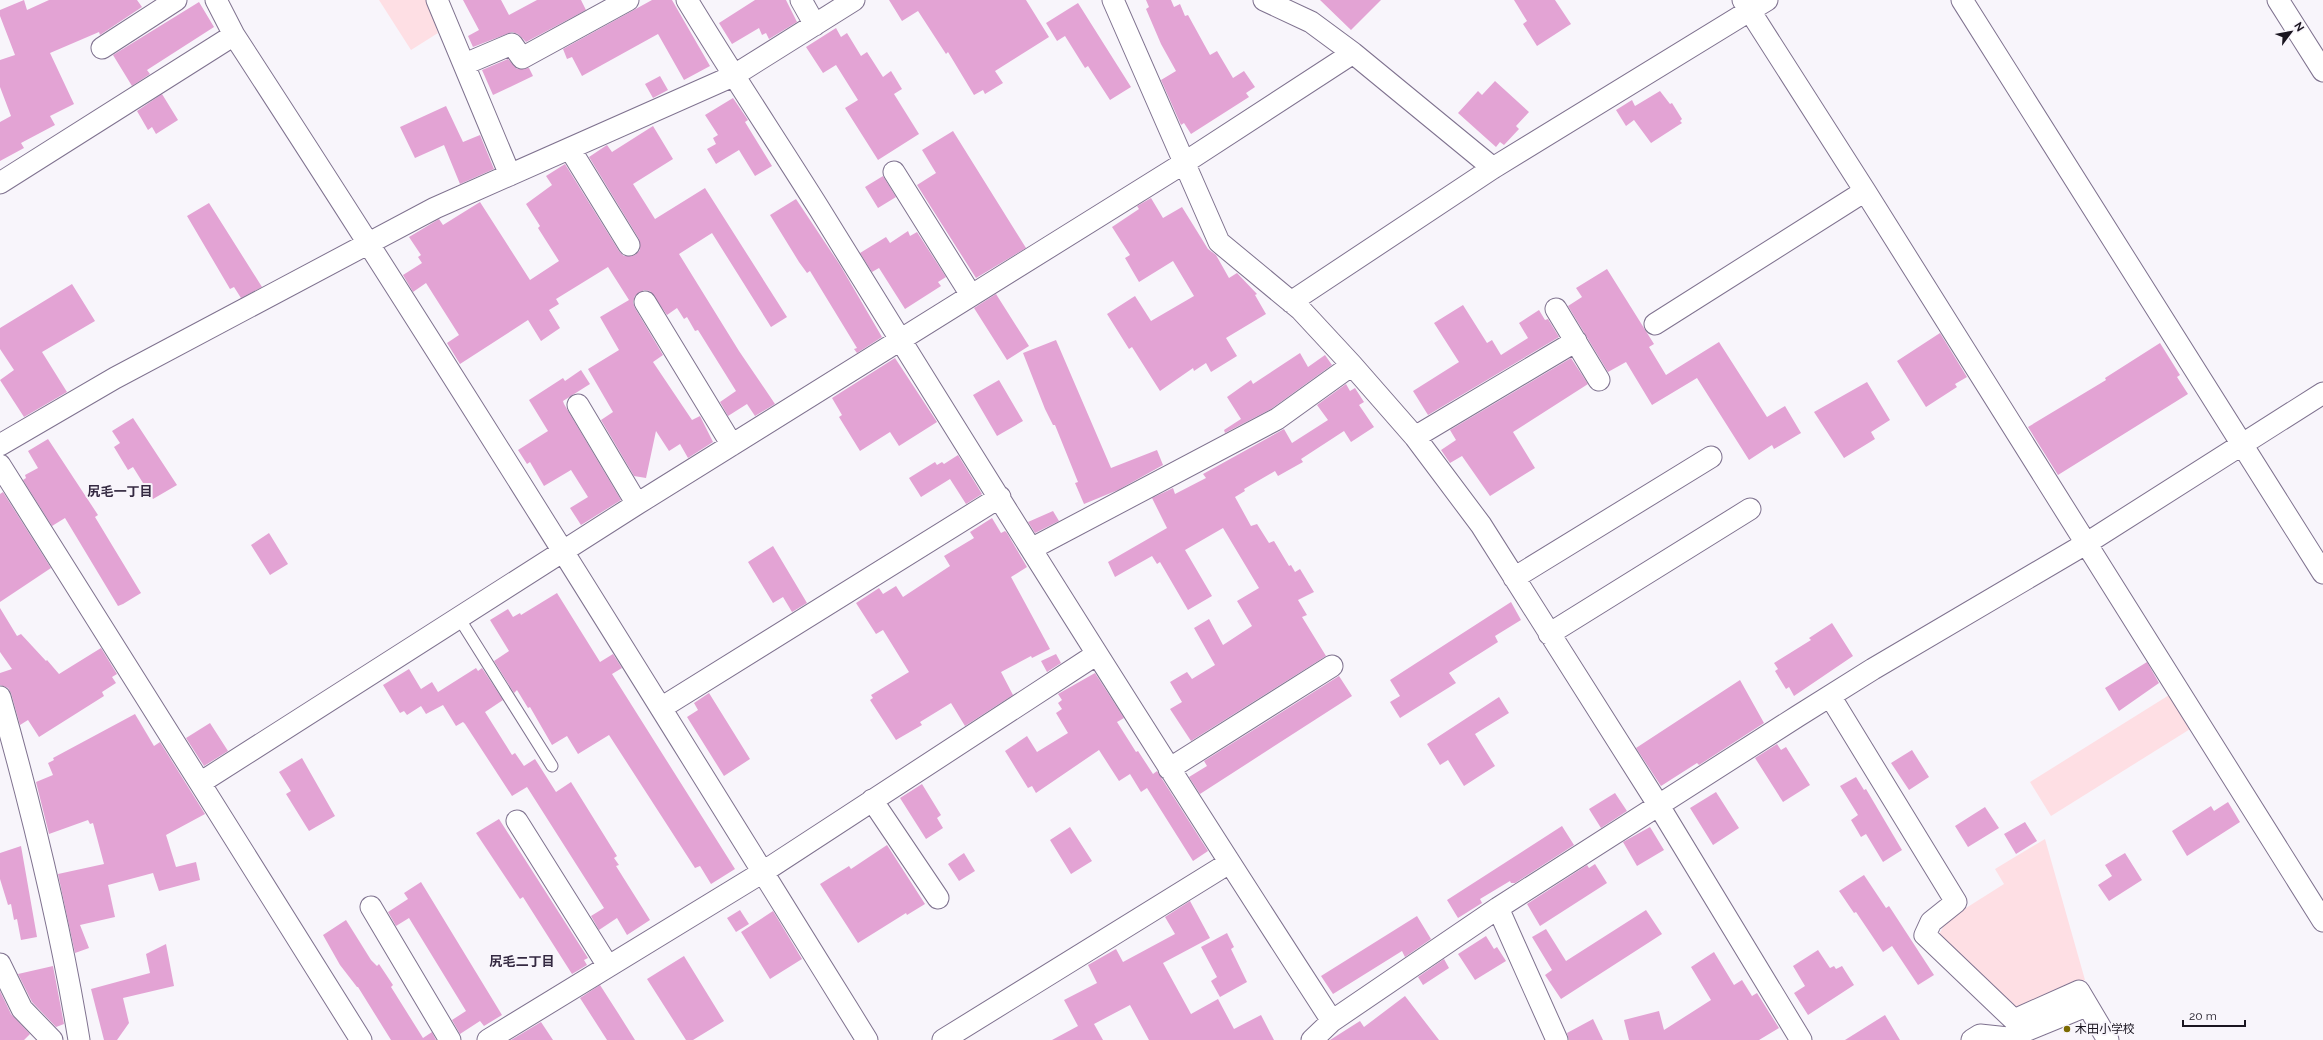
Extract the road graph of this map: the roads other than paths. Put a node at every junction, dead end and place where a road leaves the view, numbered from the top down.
1 (176, 0) edge
2 (216, 0) edge
3 (436, 0) edge
4 (628, 0) edge
5 (687, 0) edge
6 (801, 0) edge
7 (854, 0) edge
8 (1113, 0) edge
9 (1264, 0) edge
10 (1768, 0) edge
11 (1962, 0) edge
12 (2278, 0) edge
13 (1746, 6) edge
14 (815, 25) junction
15 (234, 35) junction
16 (102, 48) dead end
17 (1353, 54) junction
18 (465, 64) junction
19 (2323, 71) edge
20 (733, 76) junction
21 (570, 149) junction
22 (1184, 163) junction
23 (1493, 168) junction
24 (894, 172) dead end
25 (510, 175) junction
26 (0, 183) edge
27 (1865, 191) junction
28 (369, 243) junction
29 (629, 245) dead end
30 (971, 295) junction
31 (645, 302) dead end
32 (1291, 302) junction
33 (1556, 309) dead end
34 (1655, 324) dead end
35 (900, 340) junction
36 (1576, 342) junction
37 (1352, 365) junction
38 (1599, 380) dead end
39 (2323, 393) edge
40 (578, 405) dead end
41 (1415, 437) junction
42 (2242, 444) junction
43 (0, 445) edge
44 (732, 445) junction
45 (1711, 457) dead end
46 (0, 465) edge
47 (1000, 498) junction
48 (637, 504) junction
49 (1750, 509) dead end
50 (2087, 543) junction
51 (1031, 549) junction
52 (564, 550) junction
53 (2323, 573) edge
54 (1514, 578) junction
55 (459, 618) junction
56 (1549, 634) junction
57 (1097, 654) junction
58 (1332, 666) dead end
59 (1830, 696) junction
60 (0, 697) edge
61 (661, 708) junction
62 (552, 766) dead end
63 (1169, 769) junction
64 (200, 782) junction
65 (872, 800) junction
66 (1659, 806) junction
67 (517, 821) dead end
68 (1229, 863) junction
69 (763, 872) junction
70 (938, 898) dead end
71 (371, 907) dead end
72 (1498, 908) junction
73 (2323, 921) edge
74 (0, 964) edge
75 (608, 966) junction
76 (2086, 1006) junction
77 (1332, 1021) junction
78 (1796, 1038) edge
79 (52, 1040) edge
80 (79, 1040) edge
81 (361, 1040) edge
82 (450, 1040) edge
83 (488, 1040) edge
84 (867, 1040) edge
85 (942, 1040) edge
86 (1312, 1040) edge
87 (1557, 1040) edge
88 (1972, 1040) edge
89 (2108, 1040) edge

1 - 16 street
2 - 15 street
3 - 18 street
4 - 18 street
5 - 20 street
6 - 14 street
7 - 14 street
8 - 22 street
9 - 17 street
10 - 13 street
11 - 42 street
12 - 19 street
13 - 23 street
13 - 27 street
14 - 20 street
15 - 26 street
15 - 28 street
17 - 22 street
17 - 23 street
18 - 25 street
20 - 21 street
20 - 35 street
21 - 25 street
21 - 29 street
22 - 30 street
22 - 32 street
23 - 32 street
24 - 30 street
25 - 28 street
27 - 34 street
27 - 50 street
28 - 43 street
28 - 52 street
30 - 35 street
31 - 44 street
32 - 37 street
33 - 36 street
35 - 44 street
35 - 47 street
36 - 38 street
36 - 41 street
37 - 41 street
37 - 51 street
39 - 42 street
40 - 48 street
41 - 54 street
42 - 50 street
42 - 53 street
44 - 48 street
45 - 54 street
46 - 64 street
47 - 51 street
47 - 61 street
48 - 52 street
49 - 56 street
50 - 59 street
50 - 73 street
51 - 57 street
52 - 55 street
52 - 61 street
54 - 56 street
55 - 62 lane
55 - 64 street
56 - 66 street
57 - 63 street
57 - 65 street
58 - 63 street
59 - 66 street
59 - 76 street
60 - 80 street
61 - 69 street
63 - 68 street
64 - 81 street
65 - 69 street
65 - 70 street
66 - 72 street
66 - 78 street
67 - 75 street
68 - 77 street
68 - 85 street
69 - 75 street
69 - 84 street
71 - 82 street
72 - 77 street
72 - 87 street
74 - 79 street
75 - 83 street
76 - 88 street
76 - 89 street
77 - 86 street

